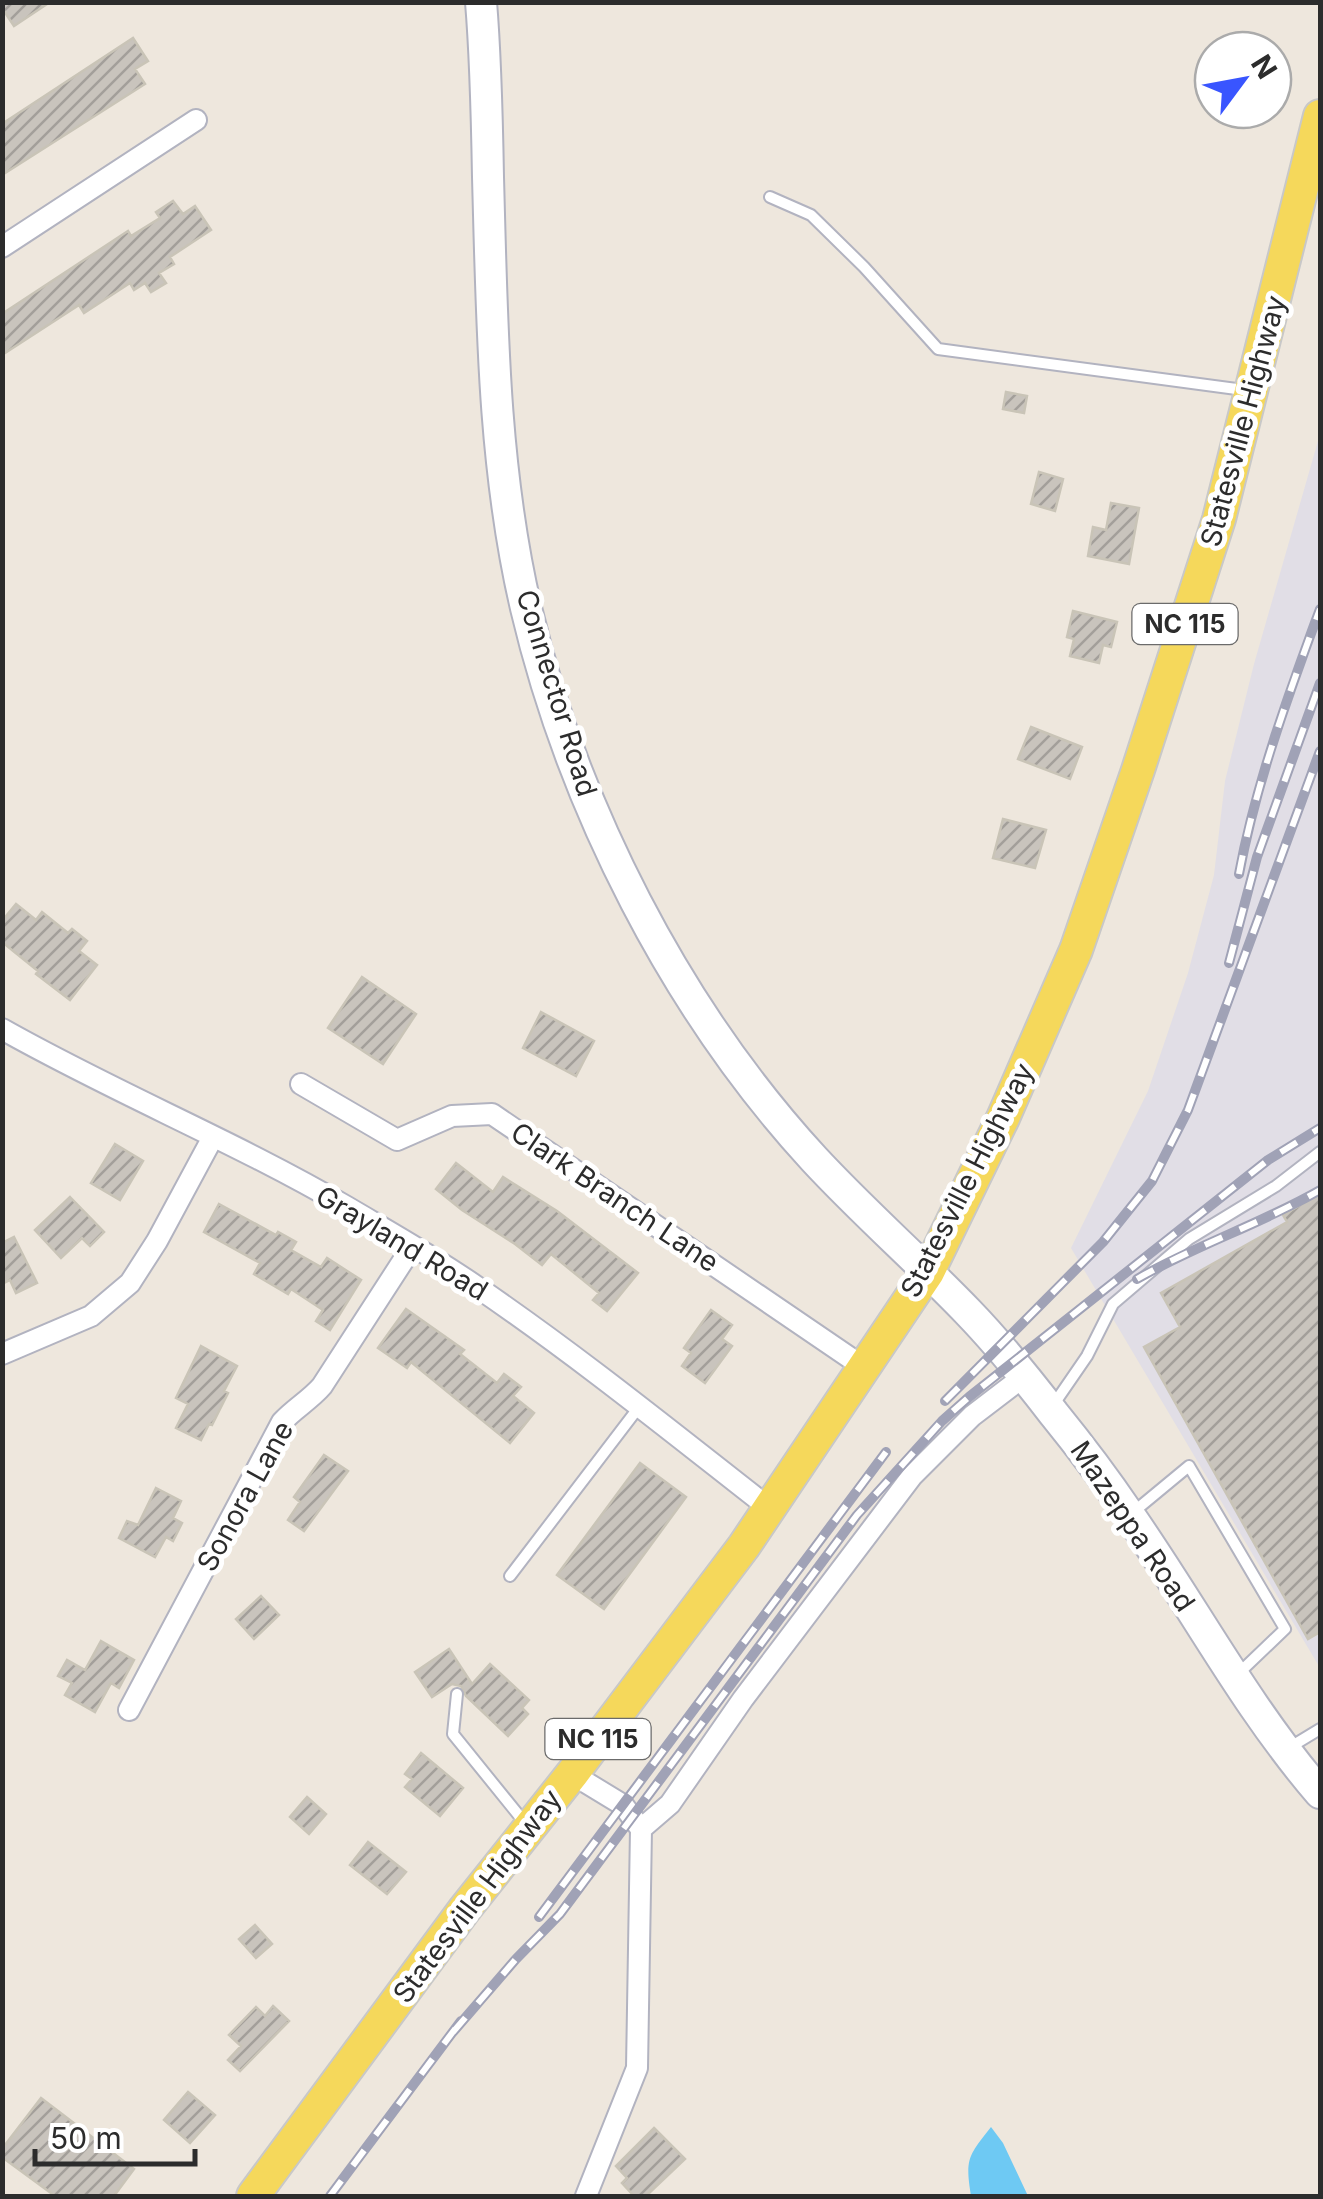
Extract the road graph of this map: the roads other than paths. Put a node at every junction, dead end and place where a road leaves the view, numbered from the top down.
1 (480, 2) edge
2 (1320, 116) edge
3 (196, 120) dead end
4 (770, 197) dead end
5 (2, 247) edge
6 (1252, 391) junction
7 (2, 1029) edge
8 (301, 1084) dead end
9 (213, 1137) junction
10 (1320, 1152) edge
11 (412, 1246) junction
12 (928, 1272) junction
13 (2, 1354) edge
14 (862, 1366) junction
15 (1023, 1377) junction
16 (639, 1407) junction
17 (1051, 1409) junction
18 (769, 1508) junction
19 (1130, 1515) junction
20 (510, 1576) dead end
21 (1234, 1678) junction
22 (458, 1694) dead end
23 (129, 1710) dead end
24 (1320, 1728) edge
25 (1286, 1750) junction
26 (572, 1774) junction
27 (1320, 1793) edge
28 (529, 1828) junction
29 (641, 1829) junction
30 (254, 2196) edge
31 (586, 2196) edge

1 - 12 street, Connector Road
2 - 6 main road, Statesville Highway / NC 115
3 - 5 street
4 - 6 lane
6 - 12 main road, Statesville Highway / NC 115
7 - 9 street, Grayland Road
8 - 14 street, Clark Branch Lane
9 - 11 street, Grayland Road
9 - 13 street
10 - 17 lane
11 - 16 street, Grayland Road
11 - 23 street, Sonora Lane
12 - 14 main road, Statesville Highway / NC 115
12 - 15 street, Mazeppa Road
14 - 18 main road, Statesville Highway / NC 115
15 - 17 street, Mazeppa Road
15 - 29 street
16 - 18 street, Grayland Road
16 - 20 lane
17 - 19 street, Mazeppa Road
18 - 26 main road, Statesville Highway / NC 115
19 - 21 street, Mazeppa Road
19 - 21 lane
21 - 25 street, Mazeppa Road
22 - 28 lane
24 - 25 lane
25 - 27 street, Mazeppa Road
26 - 28 main road, Statesville Highway / NC 115
26 - 29 street
28 - 30 main road, Statesville Highway / NC 115
29 - 31 street

